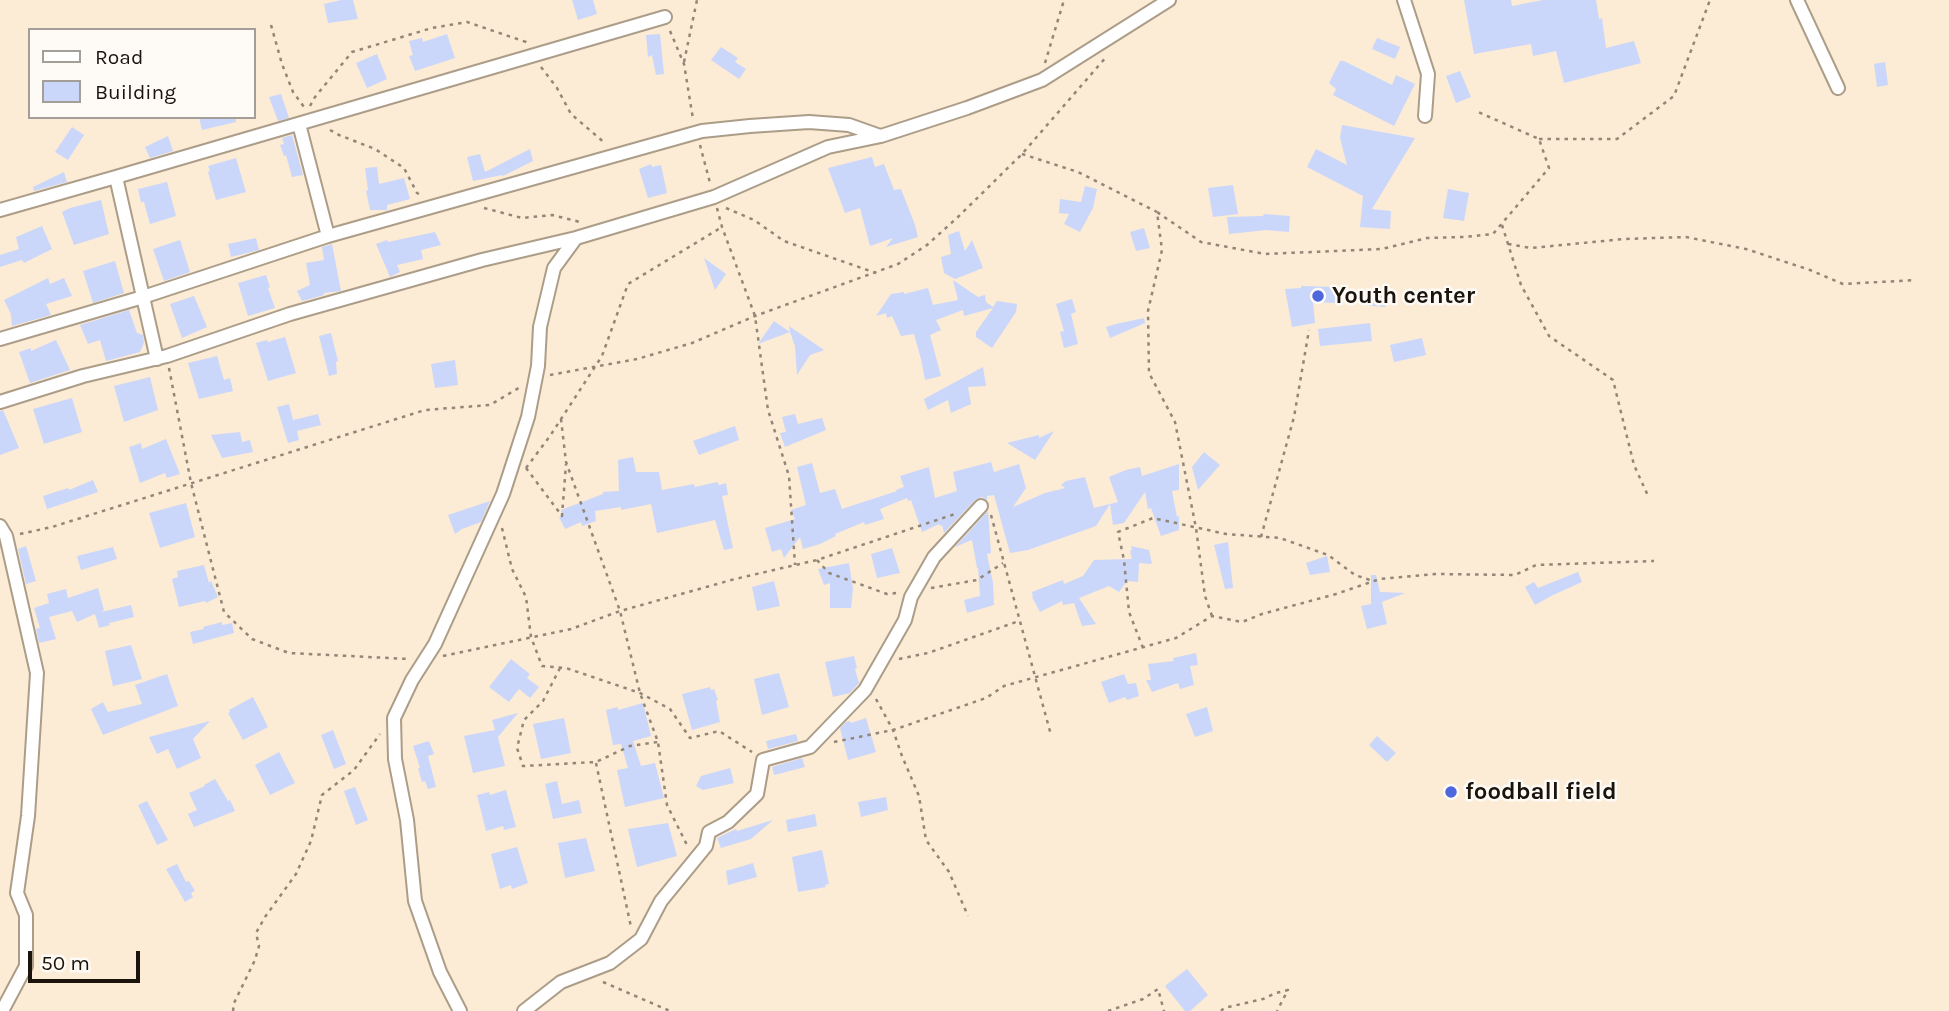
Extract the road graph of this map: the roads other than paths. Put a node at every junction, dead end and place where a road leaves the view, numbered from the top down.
1 (1169, 0) edge
2 (1404, 0) edge
3 (1797, 0) edge
4 (665, 17) road end
5 (1838, 88) dead end
6 (1425, 116) dead end
7 (299, 124) junction
8 (881, 136) junction
9 (116, 177) junction
10 (0, 210) edge
11 (328, 236) junction
12 (576, 238) junction
13 (144, 298) junction
14 (0, 339) edge
15 (162, 358) junction
16 (0, 402) edge
17 (981, 506) road end
18 (3, 531) edge
19 (2, 1011) edge
20 (460, 1011) edge
21 (524, 1011) edge

1 - 8 street
2 - 6 street
3 - 5 street
4 - 7 street
7 - 9 street
7 - 11 street
8 - 11 street
8 - 12 street
9 - 10 street
9 - 13 street
11 - 13 street
12 - 15 street
12 - 20 street
13 - 14 street
13 - 15 street
15 - 16 street
17 - 21 street
18 - 19 street

